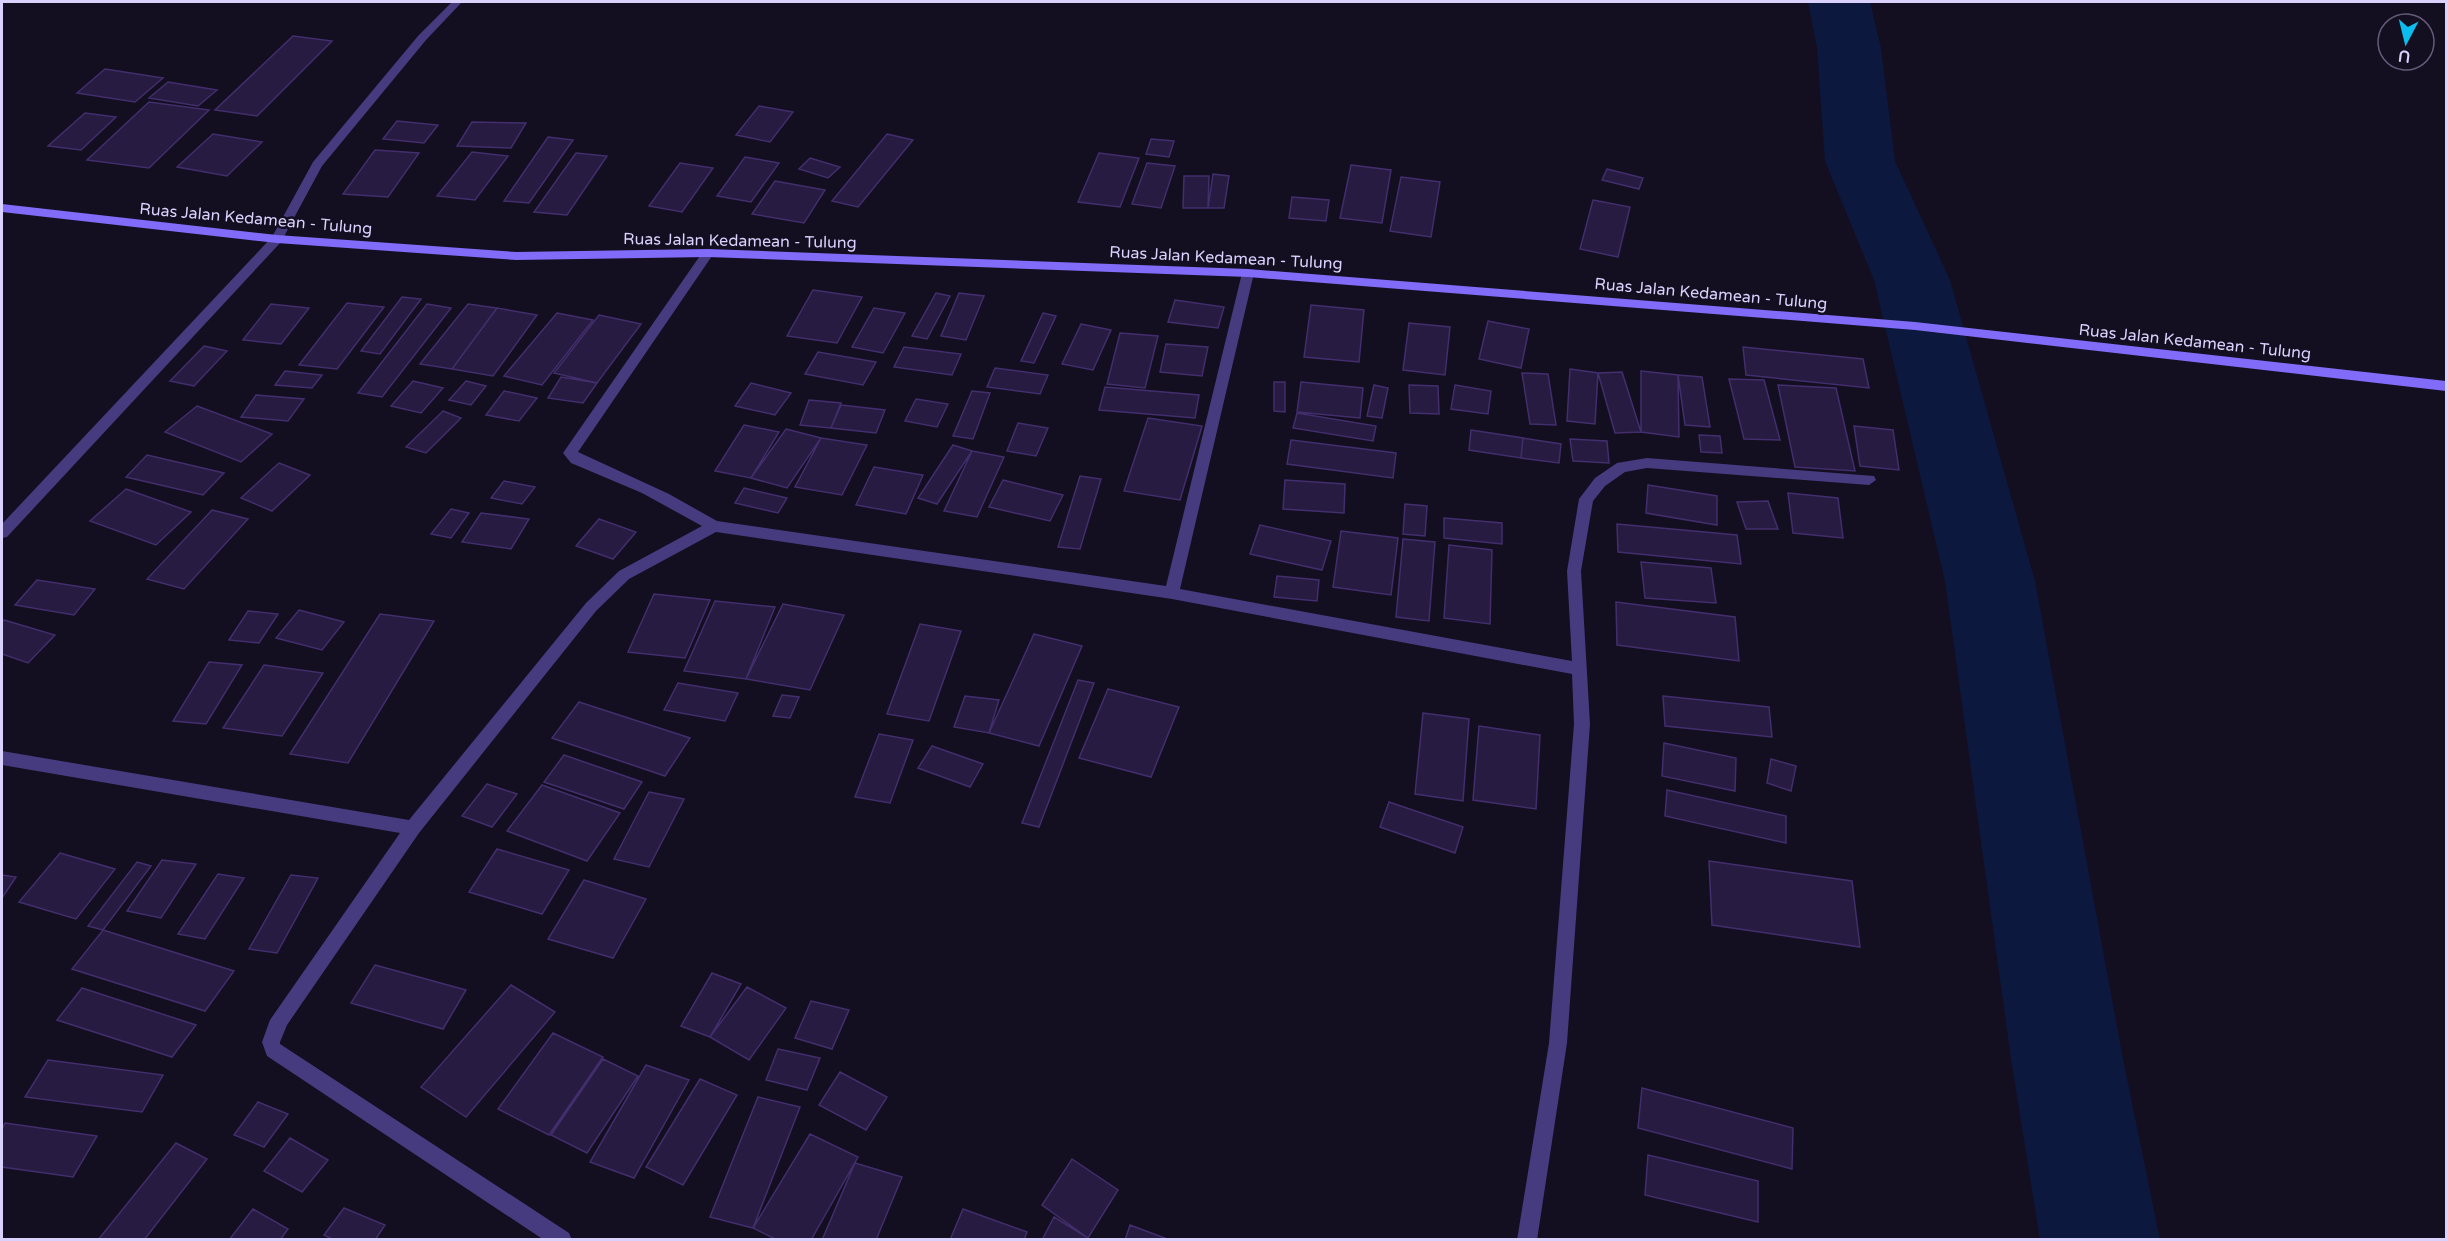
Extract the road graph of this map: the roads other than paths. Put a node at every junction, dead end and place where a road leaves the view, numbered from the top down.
1 (457, 2) edge
2 (2, 208) edge
3 (277, 239) junction
4 (708, 253) junction
5 (1248, 273) junction
6 (2446, 386) edge
7 (1869, 480) dead end
8 (714, 526) junction
9 (2, 533) edge
10 (1172, 593) junction
11 (1580, 669) junction
12 (2, 758) edge
13 (413, 828) junction
14 (562, 1239) edge
15 (1527, 1239) edge

1 - 3 street
2 - 3 main road, Ruas Jalan Kedamean - Tulung
3 - 4 main road, Ruas Jalan Kedamean - Tulung
3 - 9 street
4 - 5 main road, Ruas Jalan Kedamean - Tulung
4 - 8 street
5 - 6 main road, Ruas Jalan Kedamean - Tulung
5 - 10 street
7 - 11 street
8 - 10 street
8 - 13 street
10 - 11 street
11 - 15 street
12 - 13 street
13 - 14 street

